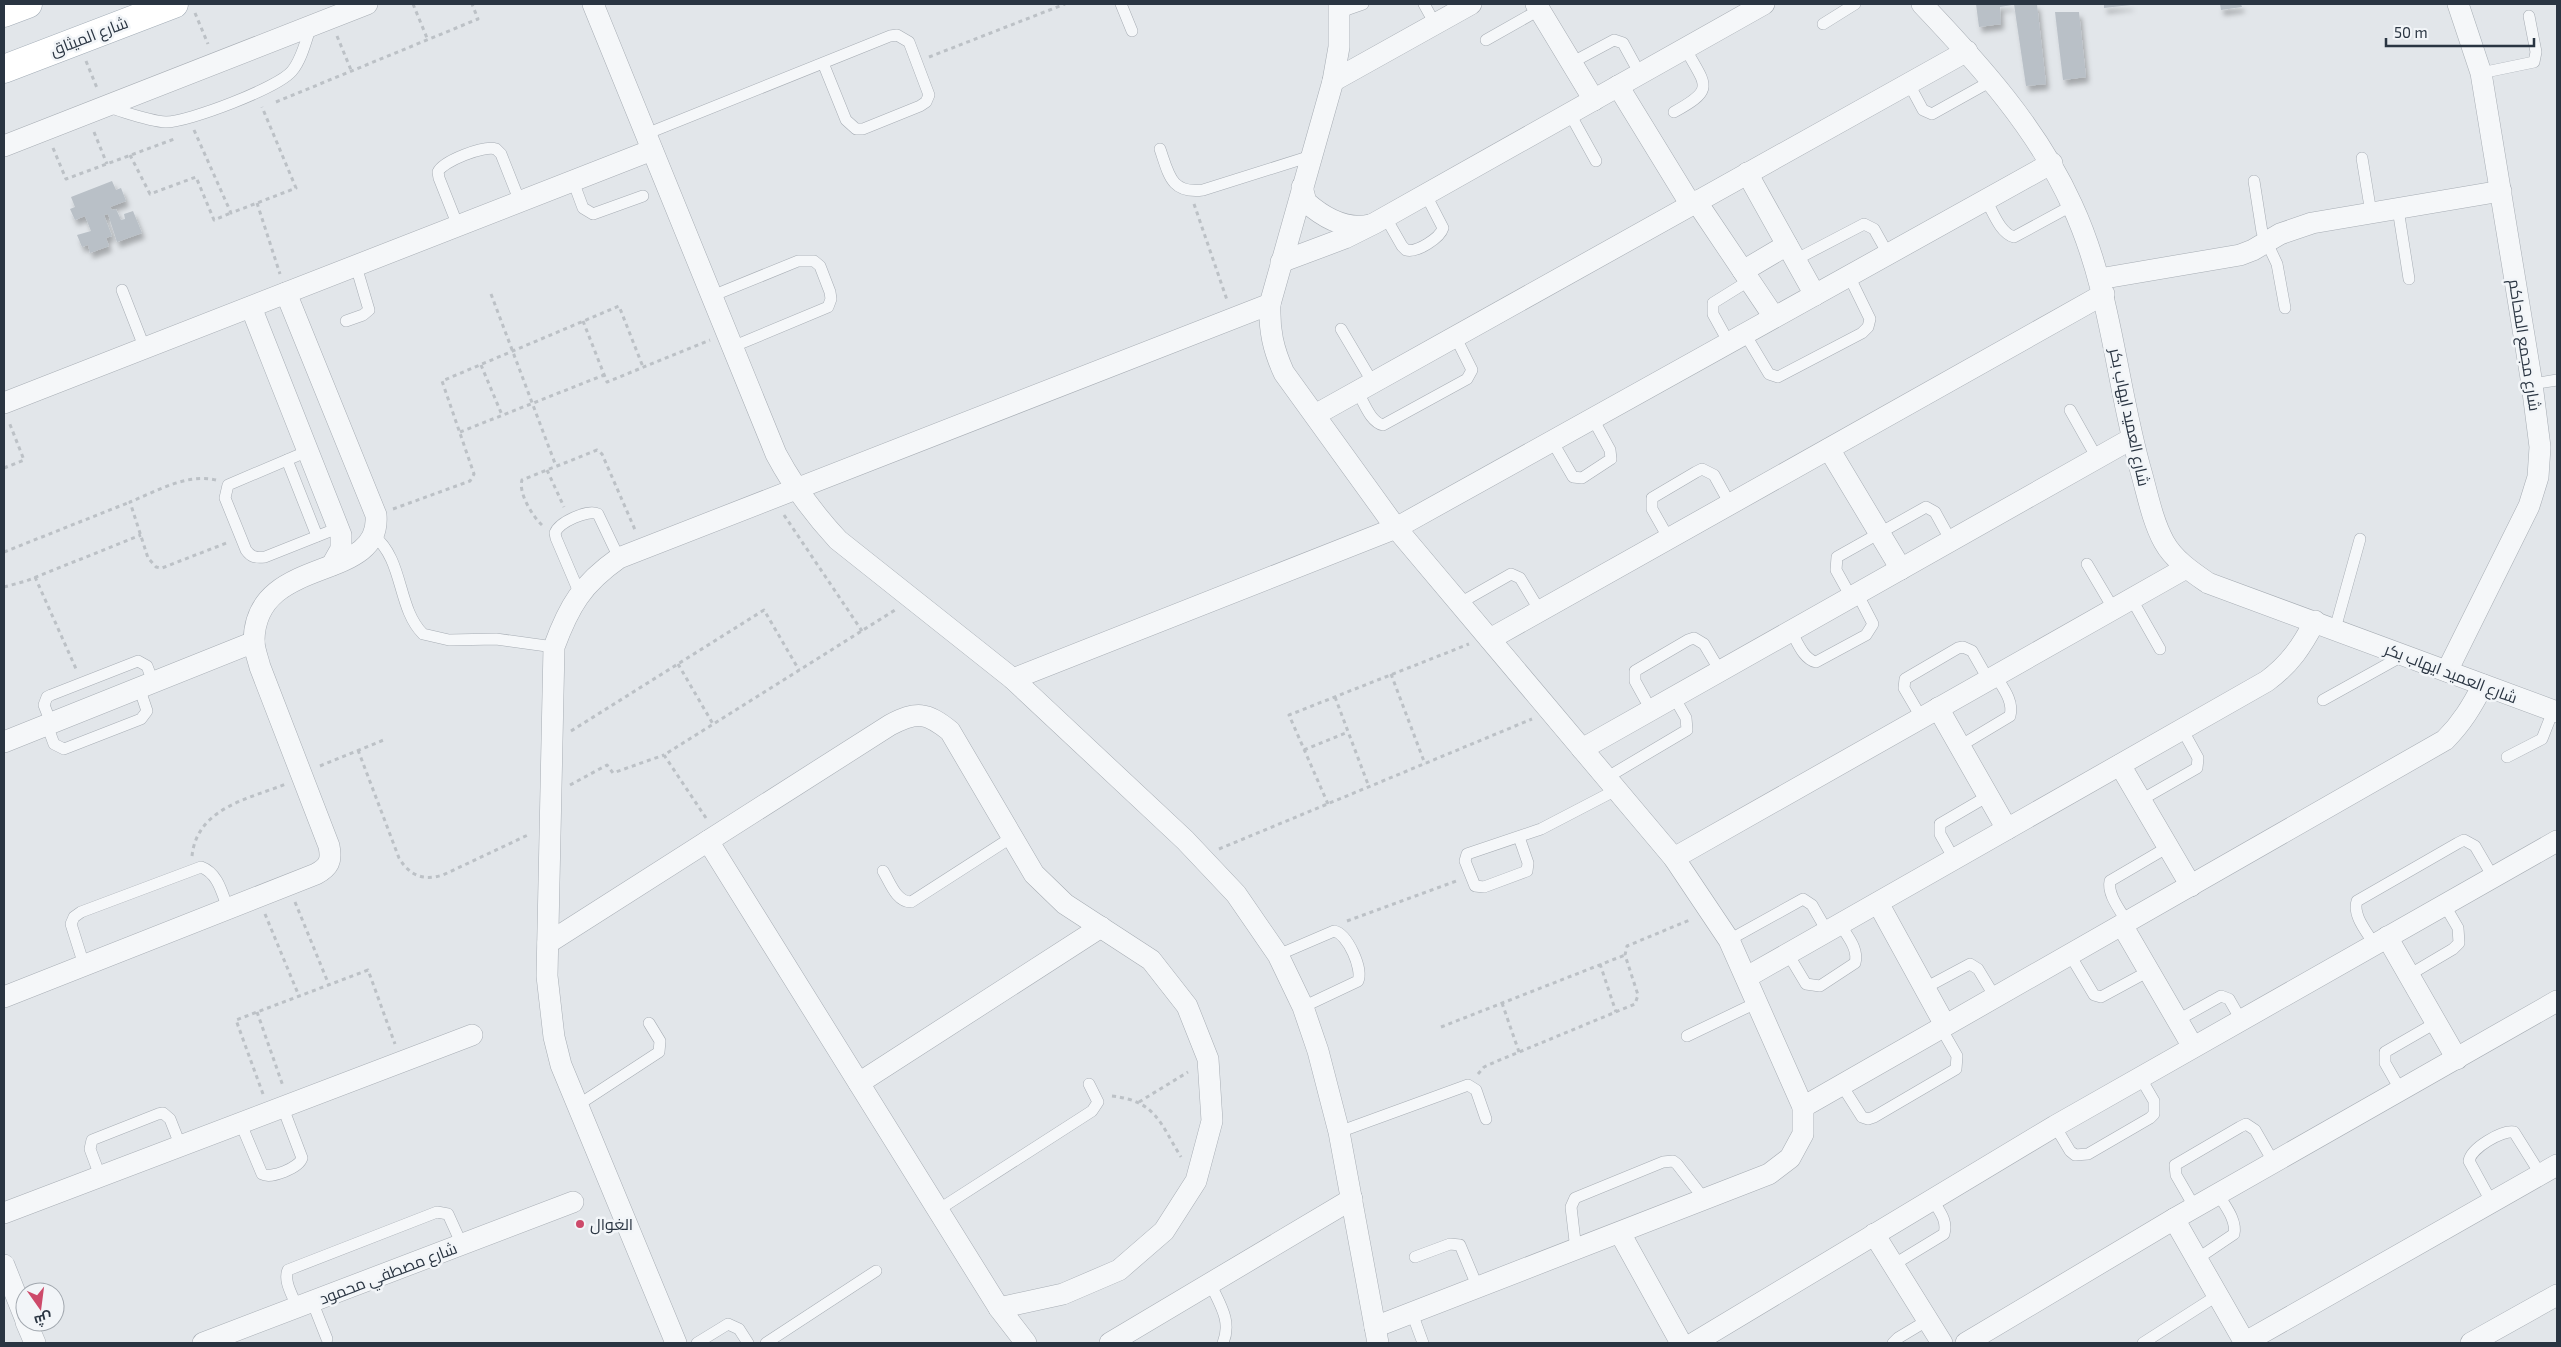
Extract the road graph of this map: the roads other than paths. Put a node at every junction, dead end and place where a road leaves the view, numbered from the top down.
1 (28, 4) edge
2 (367, 4) edge
3 (593, 4) edge
4 (1121, 4) edge
5 (1363, 4) edge
6 (1424, 4) edge
7 (1471, 4) edge
8 (1764, 4) edge
9 (1855, 4) edge
10 (1922, 4) edge
11 (2458, 4) edge
12 (1538, 7) edge
13 (184, 8) edge
14 (1340, 8) edge
15 (4, 14) edge
16 (2529, 16) dead end
17 (321, 22) junction
18 (1435, 24) junction
19 (1823, 24) dead end
20 (1132, 31) dead end
21 (1486, 40) dead end
22 (1684, 48) junction
23 (1967, 51) junction
24 (823, 63) junction
25 (1571, 63) junction
26 (4, 69) edge
27 (2481, 73) junction
28 (1640, 74) junction
29 (1993, 80) junction
30 (1333, 81) junction
31 (1908, 84) junction
32 (1618, 86) junction
33 (1594, 100) junction
34 (96, 110) junction
35 (1674, 112) dead end
36 (1570, 114) junction
37 (649, 142) junction
38 (4, 146) edge
39 (1160, 149) dead end
40 (1311, 156) junction
41 (2362, 158) dead end
42 (1596, 161) dead end
43 (2052, 163) junction
44 (1747, 173) junction
45 (573, 181) junction
46 (2254, 181) dead end
47 (1302, 187) junction
48 (2501, 191) junction
49 (1426, 195) junction
50 (643, 196) dead end
51 (1986, 200) junction
52 (520, 202) junction
53 (1694, 203) junction
54 (2073, 205) junction
55 (2398, 209) junction
56 (2371, 213) junction
57 (1380, 221) junction
58 (458, 226) junction
59 (2266, 243) junction
60 (1791, 252) junction
61 (1888, 254) junction
62 (1281, 262) junction
63 (356, 266) junction
64 (1746, 276) junction
65 (1848, 276) junction
66 (2409, 279) dead end
67 (2101, 286) junction
68 (122, 290) dead end
69 (286, 293) junction
70 (1815, 294) junction
71 (712, 296) junction
72 (1270, 304) junction
73 (251, 307) junction
74 (2285, 308) dead end
75 (1774, 317) junction
76 (346, 321) dead end
77 (1341, 329) dead end
78 (1455, 336) junction
79 (1737, 338) junction
80 (730, 340) junction
81 (145, 349) junction
82 (2557, 380) edge
83 (2532, 384) junction
84 (1365, 387) junction
85 (2070, 410) dead end
86 (5, 411) edge
87 (1315, 415) junction
88 (1593, 419) junction
89 (2131, 439) junction
90 (1552, 441) junction
91 (1829, 449) junction
92 (308, 451) junction
93 (2097, 458) junction
94 (287, 460) junction
95 (795, 488) junction
96 (1730, 504) junction
97 (338, 528) junction
98 (1396, 528) junction
99 (1879, 532) junction
100 (318, 536) junction
101 (374, 536) junction
102 (1669, 539) junction
103 (2360, 540) dead end
104 (1951, 541) junction
105 (618, 558) junction
106 (2087, 564) dead end
107 (332, 565) junction
108 (1901, 568) junction
109 (2186, 568) junction
110 (579, 592) junction
111 (1854, 595) junction
112 (1460, 603) junction
113 (2122, 603) junction
114 (1540, 611) junction
115 (2315, 621) junction
116 (2335, 629) junction
117 (1791, 631) junction
118 (1489, 638) junction
119 (254, 642) junction
120 (554, 647) junction
121 (2160, 650) dead end
122 (2404, 655) junction
123 (1720, 671) junction
124 (2447, 671) junction
125 (1992, 677) junction
126 (1013, 679) junction
127 (146, 685) junction
128 (2483, 685) junction
129 (1674, 697) junction
130 (2323, 700) dead end
131 (1651, 710) junction
132 (2555, 712) edge
133 (1930, 713) junction
134 (49, 724) junction
135 (2182, 729) junction
136 (4, 742) edge
137 (1960, 746) junction
138 (1582, 749) junction
139 (2506, 757) dead end
140 (2120, 765) junction
141 (1611, 784) junction
142 (1988, 796) junction
143 (2140, 800) junction
144 (2007, 829) junction
145 (1012, 837) junction
146 (1519, 837) junction
147 (712, 838) junction
148 (2557, 840) edge
149 (2168, 847) junction
150 (1674, 858) junction
151 (1954, 859) junction
152 (883, 871) dead end
153 (2493, 877) junction
154 (2191, 886) junction
155 (1878, 902) junction
156 (2444, 904) junction
157 (228, 908) junction
158 (2125, 923) junction
159 (1101, 927) junction
160 (1834, 928) junction
161 (1729, 940) junction
162 (2381, 941) junction
163 (548, 943) junction
164 (1788, 954) junction
165 (2070, 954) junction
166 (1278, 955) junction
167 (84, 965) junction
168 (2149, 971) junction
169 (2409, 975) junction
170 (1747, 977) junction
171 (1925, 988) junction
172 (4, 997) edge
173 (1994, 997) junction
174 (2557, 1001) edge
175 (1758, 1002) junction
176 (1303, 1007) junction
177 (2178, 1020) junction
178 (2241, 1020) junction
179 (2436, 1022) junction
180 (649, 1023) dead end
181 (1943, 1027) junction
182 (472, 1035) dead end
183 (1687, 1036) dead end
184 (2194, 1047) junction
185 (2457, 1059) junction
186 (2140, 1077) junction
187 (859, 1083) junction
188 (1089, 1084) dead end
189 (1841, 1084) junction
190 (2400, 1091) junction
191 (578, 1105) junction
192 (1803, 1107) junction
193 (281, 1109) junction
194 (1486, 1119) dead end
195 (241, 1124) junction
196 (2055, 1126) junction
197 (1339, 1132) junction
198 (181, 1147) junction
199 (2274, 1163) junction
200 (2549, 1170) edge
201 (100, 1176) junction
202 (2218, 1194) junction
203 (1352, 1199) junction
204 (1705, 1200) junction
205 (1932, 1200) junction
206 (573, 1202) dead end
207 (2492, 1203) junction
208 (2195, 1208) junction
209 (938, 1210) junction
210 (4, 1213) edge
211 (2174, 1219) junction
212 (1620, 1233) junction
213 (1874, 1234) junction
214 (462, 1244) junction
215 (1576, 1250) junction
216 (1415, 1258) dead end
217 (2197, 1259) junction
218 (4, 1265) edge
219 (1893, 1265) junction
220 (876, 1271) dead end
221 (1211, 1284) junction
222 (1478, 1288) junction
223 (15, 1293) edge
224 (2218, 1295) junction
225 (2557, 1295) edge
226 (305, 1304) junction
227 (999, 1308) junction
228 (1412, 1313) junction
229 (1928, 1320) junction
230 (1377, 1335) edge
231 (327, 1339) dead end
232 (203, 1343) edge
233 (676, 1343) edge
234 (697, 1343) edge
235 (748, 1343) edge
236 (766, 1343) edge
237 (1026, 1343) edge
238 (1110, 1343) edge
239 (1223, 1343) edge
240 (1424, 1343) edge
241 (1681, 1343) edge
242 (1694, 1343) edge
243 (1893, 1343) edge
244 (1942, 1343) edge
245 (1966, 1343) edge
246 (2143, 1343) edge
247 (2244, 1343) edge
248 (2471, 1343) edge

1 - 15 main road
2 - 17 street
3 - 37 street
4 - 20 lane
5 - 14 lane
6 - 18 lane
7 - 18 street
8 - 22 street
9 - 19 lane
10 - 23 street, شارع العميد ايهاب بكر
11 - 27 street, شارع مجمع المحاكم
12 - 21 lane
12 - 25 street
13 - 26 main road, شارع الميثاق
14 - 30 street
16 - 27 lane
17 - 34 street
17 - 34 lane
18 - 30 street
22 - 28 street
22 - 35 lane
23 - 29 street, شارع العميد ايهاب بكر
23 - 31 street
24 - 24 lane
24 - 37 lane
25 - 28 lane
25 - 33 street
27 - 48 street, شارع مجمع المحاكم
28 - 32 street
29 - 31 lane
29 - 43 street, شارع العميد ايهاب بكر
30 - 40 street
31 - 44 street
32 - 33 street
32 - 53 street
33 - 36 street
34 - 38 street
36 - 42 lane
36 - 49 street
37 - 45 street
37 - 71 street
39 - 40 lane
40 - 47 street
41 - 56 lane
43 - 51 street
43 - 54 street, شارع العميد ايهاب بكر
44 - 53 street
44 - 60 street
45 - 50 lane
45 - 52 street
46 - 59 lane
47 - 57 street
47 - 62 street
48 - 55 street
48 - 83 street, شارع مجمع المحاكم
49 - 57 street
49 - 57 lane
51 - 54 lane
51 - 61 street
52 - 58 street
52 - 58 lane
53 - 64 street
53 - 78 street
54 - 67 street, شارع العميد ايهاب بكر
55 - 56 street
55 - 66 lane
56 - 59 street
57 - 62 street
58 - 63 street
59 - 67 street
59 - 74 lane
60 - 61 lane
60 - 64 street
60 - 70 street
61 - 65 street
62 - 72 street
63 - 69 street
63 - 76 lane
64 - 75 street
64 - 79 lane
65 - 70 street
65 - 79 lane
67 - 89 street, شارع العميد ايهاب بكر
67 - 91 street
68 - 81 lane
69 - 73 street
69 - 101 street
70 - 75 street
71 - 80 street
71 - 80 lane
72 - 87 street
72 - 95 street
73 - 81 street
73 - 92 street
75 - 79 street
77 - 84 lane
78 - 84 street
78 - 84 lane
79 - 88 street
80 - 95 street
81 - 86 street
82 - 83 lane
83 - 124 street, شارع مجمع المحاكم
84 - 87 street
85 - 93 lane
87 - 98 street
88 - 90 street
88 - 90 lane
89 - 93 street
89 - 109 street, شارع العميد ايهاب بكر
90 - 98 street
91 - 96 street
91 - 99 street
92 - 94 lane
92 - 97 street
93 - 104 street
94 - 100 lane
94 - 100 lane
95 - 105 street
95 - 126 street
96 - 102 street
96 - 102 lane
97 - 100 lane
97 - 107 street
98 - 112 street
98 - 126 street
99 - 104 lane
99 - 108 street
99 - 111 lane
101 - 107 street
101 - 120 lane
102 - 114 street
103 - 116 lane
104 - 108 street
105 - 110 street
105 - 110 lane
106 - 113 lane
107 - 119 street
108 - 111 street
109 - 113 street
109 - 115 street, شارع العميد ايهاب بكر
110 - 120 street
111 - 117 street
111 - 117 lane
112 - 114 lane
112 - 118 street
113 - 121 lane
113 - 125 street
114 - 118 street
115 - 116 street, شارع العميد ايهاب بكر
115 - 135 street
116 - 122 street, شارع العميد ايهاب بكر
117 - 123 street
118 - 138 street
119 - 127 street
119 - 157 street
120 - 163 street
122 - 124 street, شارع العميد ايهاب بكر
122 - 130 lane
123 - 129 street
123 - 131 lane
124 - 128 street, شارع العميد ايهاب بكر
125 - 133 street
125 - 133 lane
125 - 137 lane
126 - 166 street
127 - 134 street
127 - 134 lane
127 - 134 lane
128 - 132 street, شارع العميد ايهاب بكر
128 - 154 street
129 - 131 street
129 - 141 lane
131 - 138 street
132 - 139 lane
133 - 137 street
133 - 150 street
134 - 136 street
135 - 140 street
135 - 143 lane
137 - 142 street
138 - 141 street
140 - 143 street
140 - 144 street
141 - 146 lane
141 - 150 street
142 - 144 street
142 - 151 lane
143 - 149 street
144 - 151 street
145 - 147 street
145 - 152 lane
145 - 159 street
146 - 146 lane
147 - 163 street
147 - 187 street
148 - 153 street
149 - 154 street
149 - 158 lane
150 - 161 street
151 - 155 street
153 - 156 street
153 - 162 lane
154 - 158 street
155 - 160 street
155 - 171 street
156 - 162 street
156 - 169 lane
157 - 167 street
157 - 167 lane
158 - 165 street
158 - 168 street
159 - 187 street
159 - 227 street
160 - 161 lane
160 - 164 street
160 - 164 lane
161 - 170 street
162 - 169 street
162 - 178 street
163 - 191 street
164 - 170 street
165 - 168 lane
165 - 173 street
166 - 176 street
166 - 176 lane
167 - 172 street
168 - 177 street
169 - 179 street
170 - 175 street
171 - 173 lane
171 - 181 street
173 - 181 street
174 - 185 street
175 - 183 lane
175 - 192 street
176 - 197 street
177 - 178 lane
177 - 184 street
178 - 184 street
179 - 185 street
179 - 190 lane
180 - 191 lane
181 - 189 street
181 - 189 lane
182 - 193 street
184 - 186 street
185 - 190 street
186 - 196 street
186 - 196 lane
187 - 209 street
188 - 209 lane
189 - 192 street
190 - 199 street
191 - 233 street
192 - 204 street
193 - 195 street
193 - 195 lane
194 - 197 lane
195 - 198 street
196 - 205 street
197 - 203 street
198 - 201 street
198 - 201 lane
199 - 202 street
199 - 208 lane
200 - 207 street
200 - 207 lane
201 - 210 street
202 - 208 street
202 - 217 lane
203 - 221 street
203 - 230 street
204 - 212 street
204 - 215 lane
205 - 213 street
205 - 219 lane
206 - 214 street, شارع مصطفي محمود
207 - 247 street
208 - 211 street
209 - 227 street
211 - 217 street
211 - 245 street
212 - 215 street
212 - 241 street
213 - 219 street
213 - 242 street
214 - 226 street, شارع مصطفي محمود
214 - 226 lane
215 - 222 street
216 - 222 lane
217 - 224 street
218 - 223 street
219 - 229 street
220 - 236 lane
221 - 238 street
221 - 239 lane
222 - 228 street
224 - 246 lane
224 - 247 street
225 - 248 street
226 - 231 lane
226 - 232 street, شارع مصطفي محمود
227 - 237 street
228 - 230 street
228 - 240 lane
229 - 243 lane
229 - 244 street
234 - 235 lane

